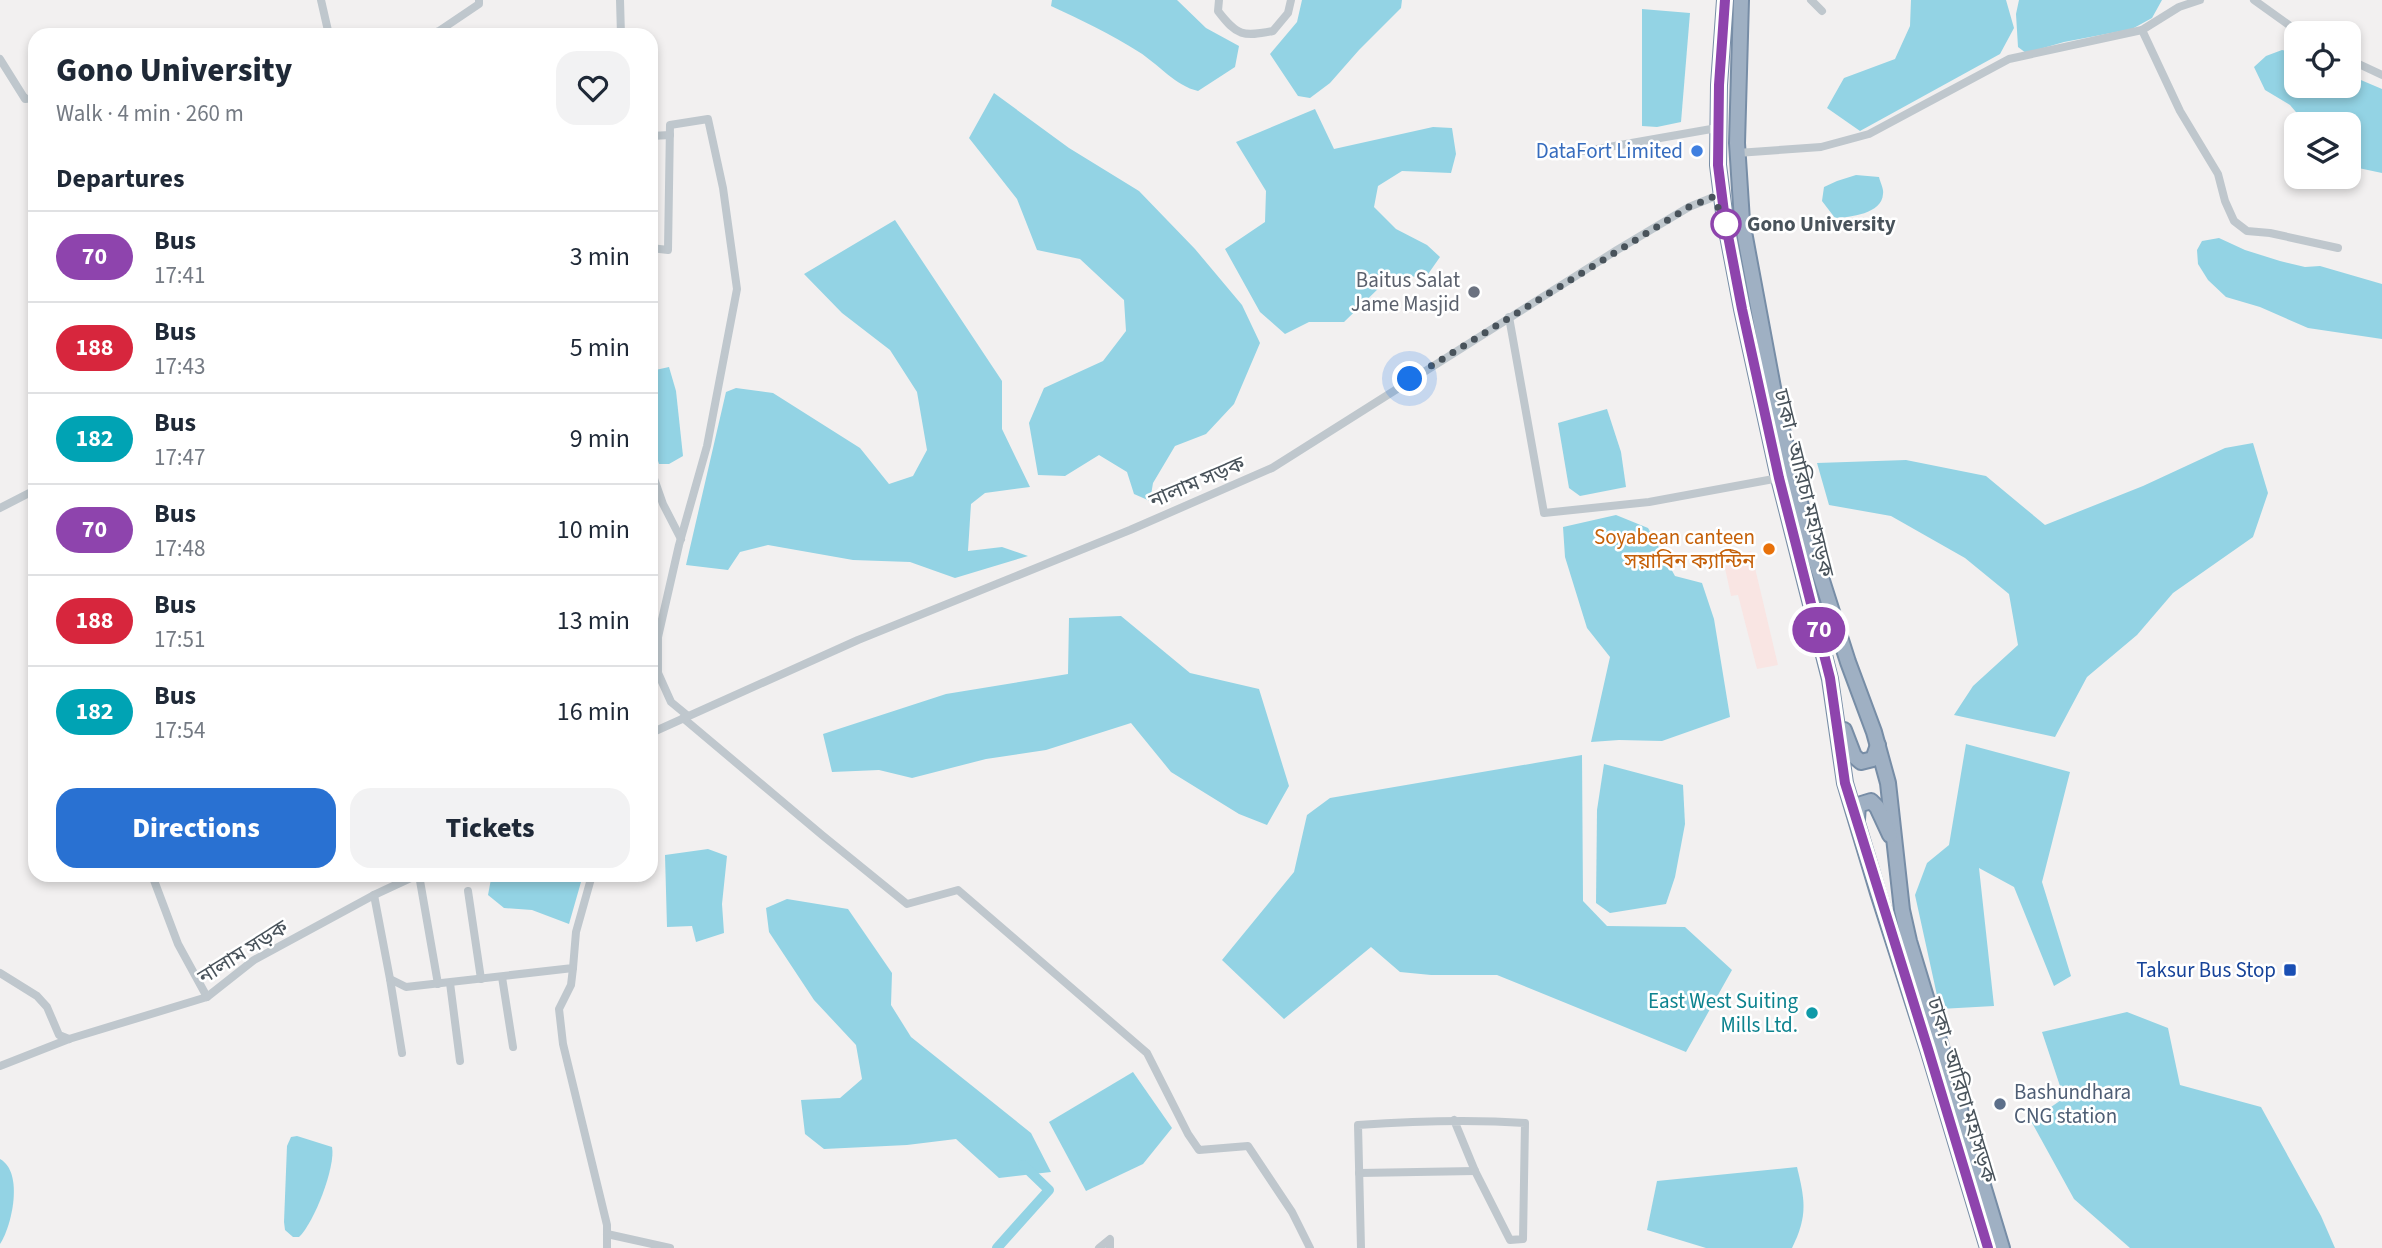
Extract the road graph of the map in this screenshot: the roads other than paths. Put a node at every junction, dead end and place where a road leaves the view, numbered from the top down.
1 (321, 0) edge
2 (479, 0) edge
3 (620, 0) edge
4 (1219, 0) edge
5 (1289, 0) edge
6 (1725, 0) edge
7 (1741, 0) edge
8 (1811, 0) edge
9 (2200, 0) edge
10 (2254, 0) edge
11 (1822, 11) dead end
12 (2284, 22) edge
13 (327, 28) edge
14 (443, 28) edge
15 (621, 28) edge
16 (2142, 30) junction
17 (0, 59) edge
18 (2361, 65) edge
19 (2382, 75) edge
20 (28, 98) edge
21 (1717, 128) junction
22 (670, 135) junction
23 (658, 136) edge
24 (1560, 149) dead end
25 (1737, 153) junction
26 (1721, 194) junction
27 (2338, 248) dead end
28 (658, 249) edge
29 (1509, 317) junction
30 (1779, 478) junction
31 (658, 490) edge
32 (28, 494) edge
33 (0, 508) edge
34 (681, 539) junction
35 (1836, 708) junction
36 (685, 717) junction
37 (658, 730) edge
38 (1878, 745) junction
39 (1857, 824) junction
40 (1897, 852) junction
41 (155, 882) edge
42 (403, 882) edge
43 (419, 882) edge
44 (590, 882) edge
45 (468, 891) dead end
46 (374, 895) junction
47 (573, 968) junction
48 (0, 973) edge
49 (502, 977) junction
50 (390, 979) junction
51 (481, 979) junction
52 (450, 983) junction
53 (438, 984) junction
54 (206, 997) junction
55 (69, 1039) junction
56 (513, 1047) dead end
57 (402, 1053) dead end
58 (460, 1061) dead end
59 (0, 1066) edge
60 (1454, 1120) junction
61 (1475, 1171) junction
62 (1359, 1173) junction
63 (607, 1234) junction
64 (1110, 1244) edge
65 (607, 1248) edge
66 (670, 1248) edge
67 (1099, 1248) edge
68 (1119, 1248) edge
69 (1310, 1248) edge
70 (1361, 1248) edge
71 (1988, 1248) edge
72 (2002, 1248) edge

1 - 13 street
2 - 14 street
3 - 15 street
4 - 5 street
6 - 21 highway, ঢাকা - আরিচা মহাসড়ক
7 - 25 highway
8 - 11 street
9 - 16 street
10 - 12 street
16 - 25 street
16 - 27 street
17 - 20 street
18 - 19 street
21 - 24 street
21 - 26 highway, ঢাকা - আরিচা মহাসড়ক
22 - 23 street
22 - 28 street
22 - 34 street
25 - 38 highway
26 - 29 street, নালাম সড়ক
26 - 30 highway, ঢাকা - আরিচা মহাসড়ক
29 - 30 street
29 - 36 street, নালাম সড়ক
30 - 35 highway, ঢাকা - আরিচা মহাসড়ক
31 - 34 street
32 - 33 street
34 - 36 street
35 - 38 highway
35 - 39 highway, ঢাকা - আরিচা মহাসড়ক
36 - 37 street, নালাম সড়ক
36 - 69 street
38 - 40 highway
39 - 40 highway
39 - 71 highway, ঢাকা - আরিচা মহাসড়ক
40 - 72 highway
41 - 54 street
42 - 46 street, নালাম সড়ক
43 - 53 street
44 - 47 street
45 - 51 street
46 - 50 street
46 - 54 street, নালাম সড়ক
47 - 49 street
47 - 63 street
48 - 55 street
49 - 51 street
49 - 56 street
50 - 53 street
50 - 57 street
51 - 52 street
52 - 53 street
52 - 58 street
54 - 55 street, নালাম সড়ক
55 - 59 street, নালাম সড়ক
60 - 61 street
60 - 61 street
60 - 62 street
61 - 62 street
62 - 70 street
63 - 65 street
63 - 66 street
64 - 67 street
64 - 68 street

